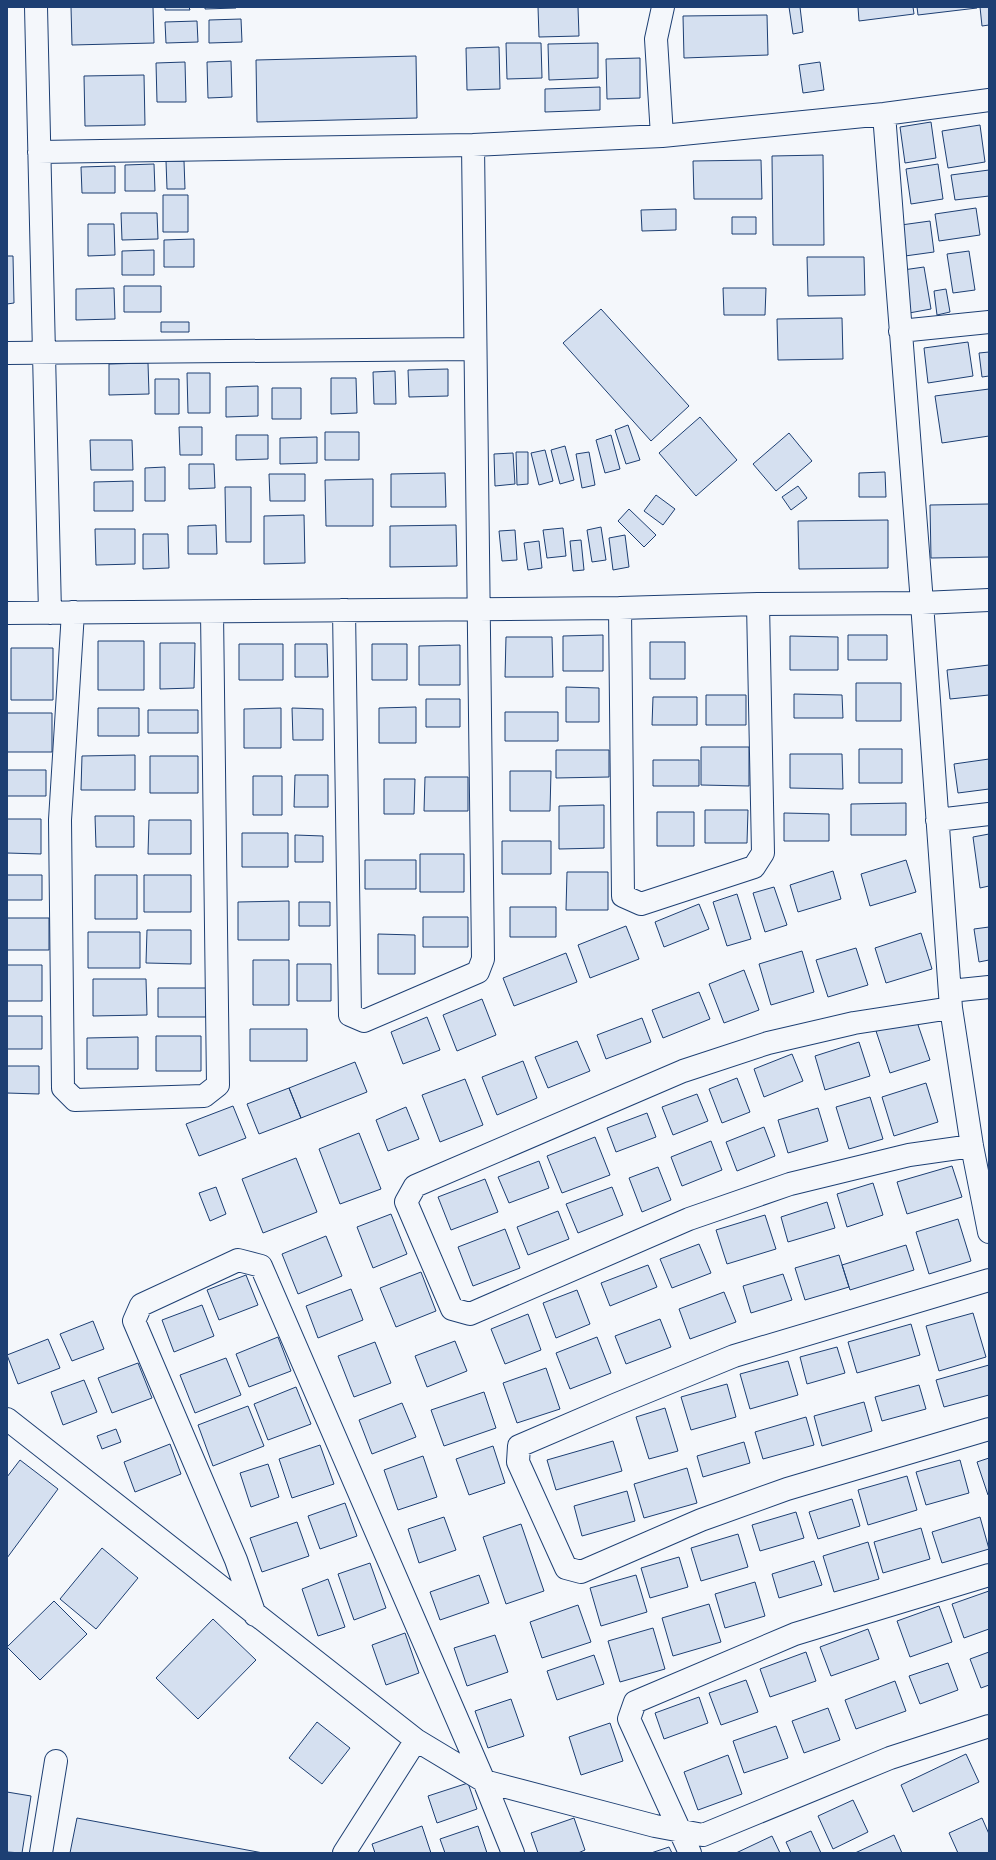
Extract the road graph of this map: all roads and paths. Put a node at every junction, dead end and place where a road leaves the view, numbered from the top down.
1 (36, 7) edge
2 (663, 7) edge
3 (989, 100) edge
4 (884, 114) junction
5 (662, 136) junction
6 (473, 144) junction
7 (38, 152) junction
8 (989, 322) edge
9 (900, 331) junction
10 (475, 349) junction
11 (7, 353) edge
12 (44, 353) junction
13 (989, 600) edge
14 (922, 603) junction
15 (758, 604) junction
16 (620, 608) junction
17 (479, 609) junction
18 (344, 610) junction
19 (50, 612) junction
20 (73, 612) junction
21 (212, 612) junction
22 (7, 613) edge
23 (989, 814) edge
24 (937, 820) junction
25 (989, 987) edge
26 (951, 999) junction
27 (972, 1146) junction
28 (983, 1169) edge
29 (989, 1232) edge
30 (989, 1280) edge
31 (7, 1419) edge
32 (989, 1429) edge
33 (989, 1575) edge
34 (255, 1615) junction
35 (989, 1726) edge
36 (416, 1740) junction
37 (56, 1761) dead end
38 (484, 1780) junction
39 (679, 1832) junction
40 (41, 1853) edge
41 (344, 1853) edge
42 (513, 1853) edge
43 (690, 1853) edge

1 - 7 street
2 - 5 street
3 - 4 street
4 - 5 street
4 - 9 street
5 - 6 street
6 - 7 street
6 - 10 street
7 - 12 street
8 - 9 street
9 - 14 street
10 - 12 street
10 - 17 street
11 - 12 street
12 - 19 street
13 - 14 street
14 - 15 street
14 - 24 street
15 - 16 street
15 - 16 street
16 - 17 street
17 - 18 street
17 - 18 street
18 - 21 street
19 - 20 street
19 - 22 street
20 - 21 street
20 - 21 street
23 - 24 street
24 - 26 street
25 - 26 street
26 - 27 street
26 - 27 street
27 - 28 street
28 - 29 street
30 - 32 street
31 - 34 street
33 - 39 street
34 - 36 street
34 - 38 street
35 - 39 street
36 - 38 street
36 - 41 street
37 - 40 street
38 - 39 street
38 - 42 street
39 - 43 street

